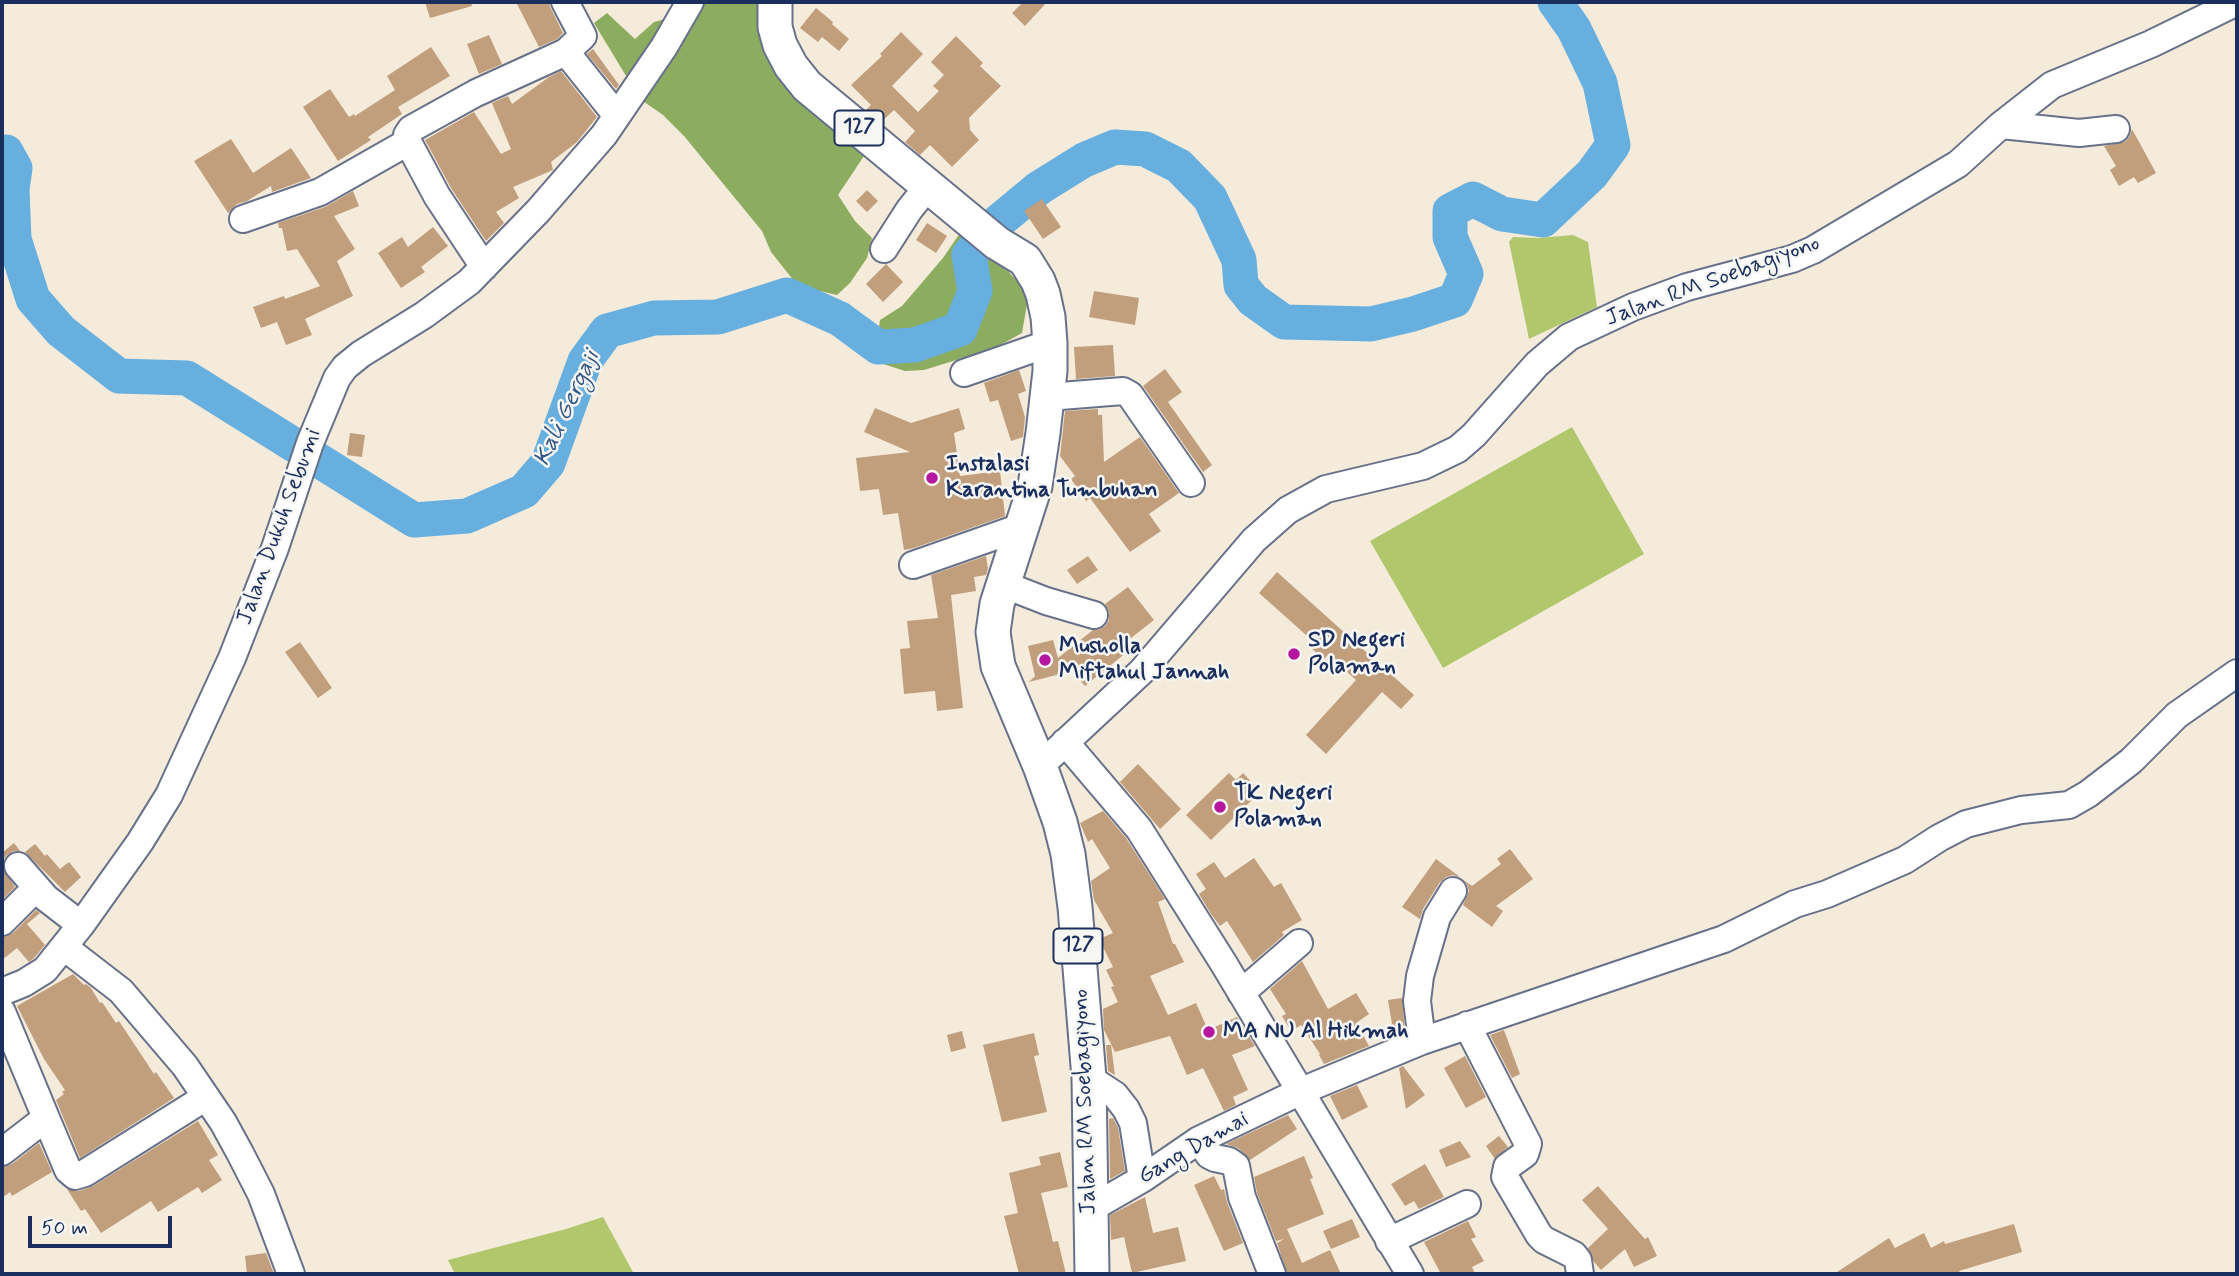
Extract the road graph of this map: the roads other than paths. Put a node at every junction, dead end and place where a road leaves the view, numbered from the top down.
1 (565, 2) edge
2 (690, 2) edge
3 (775, 2) edge
4 (2237, 2) edge
5 (566, 52) junction
6 (617, 117) junction
7 (2001, 125) junction
8 (2116, 129) dead end
9 (408, 142) junction
10 (928, 186) junction
11 (243, 219) dead end
12 (884, 249) dead end
13 (484, 267) junction
14 (1050, 343) junction
15 (964, 373) dead end
16 (1048, 397) junction
17 (1191, 483) dead end
18 (1024, 526) junction
19 (913, 565) dead end
20 (998, 607) junction
21 (1094, 615) dead end
22 (2237, 673) edge
23 (1065, 742) junction
24 (1040, 766) junction
25 (19, 866) dead end
26 (36, 888) junction
27 (1453, 891) dead end
28 (2, 922) edge
29 (81, 925) junction
30 (1299, 943) dead end
31 (64, 947) junction
32 (2, 992) edge
33 (1241, 993) junction
34 (2, 1012) edge
35 (1467, 1025) junction
36 (1422, 1041) junction
37 (1089, 1078) junction
38 (1300, 1091) junction
39 (206, 1097) junction
40 (46, 1118) junction
41 (1199, 1140) junction
42 (2, 1152) edge
43 (1142, 1179) junction
44 (1467, 1204) dead end
45 (1090, 1209) junction
46 (1389, 1241) junction
47 (291, 1274) edge
48 (1092, 1274) edge
49 (1272, 1274) edge
50 (1409, 1274) edge
51 (1580, 1274) edge

1 - 5 street
2 - 6 street, Jalan Dukuh Sebumi
3 - 10 main road, Jalan RM Soebagiyono / 127
4 - 7 street, Jalan RM Soebagiyono
5 - 6 street
5 - 9 street
6 - 13 street, Jalan Dukuh Sebumi
7 - 8 street
7 - 23 street, Jalan RM Soebagiyono
9 - 11 street
9 - 13 street
10 - 12 street
10 - 14 main road, Jalan RM Soebagiyono / 127
13 - 29 street, Jalan Dukuh Sebumi
14 - 15 street
14 - 16 main road, Jalan RM Soebagiyono / 127
16 - 17 street
16 - 18 main road, Jalan RM Soebagiyono / 127
18 - 19 street
18 - 20 main road, Jalan RM Soebagiyono / 127
20 - 21 street
20 - 24 main road, Jalan RM Soebagiyono / 127
22 - 35 street, Gang Damai
23 - 24 street, Jalan RM Soebagiyono
23 - 33 street
24 - 37 main road, Jalan RM Soebagiyono / 127
25 - 26 street
26 - 28 street
26 - 29 street
27 - 36 street
29 - 31 street, Jalan Dukuh Sebumi
30 - 33 street
31 - 32 street, Jalan Dukuh Sebumi
31 - 39 street
33 - 38 street
34 - 40 street
35 - 36 street, Gang Damai
35 - 51 street
36 - 38 street, Gang Damai
37 - 43 street
37 - 45 main road, Jalan RM Soebagiyono / 127
38 - 41 street, Gang Damai
38 - 46 street
39 - 40 street
39 - 47 street
40 - 42 street
41 - 43 street, Gang Damai
41 - 49 street
43 - 45 street, Gang Damai
44 - 46 street
45 - 48 main road, Jalan RM Soebagiyono / 127
46 - 50 street

